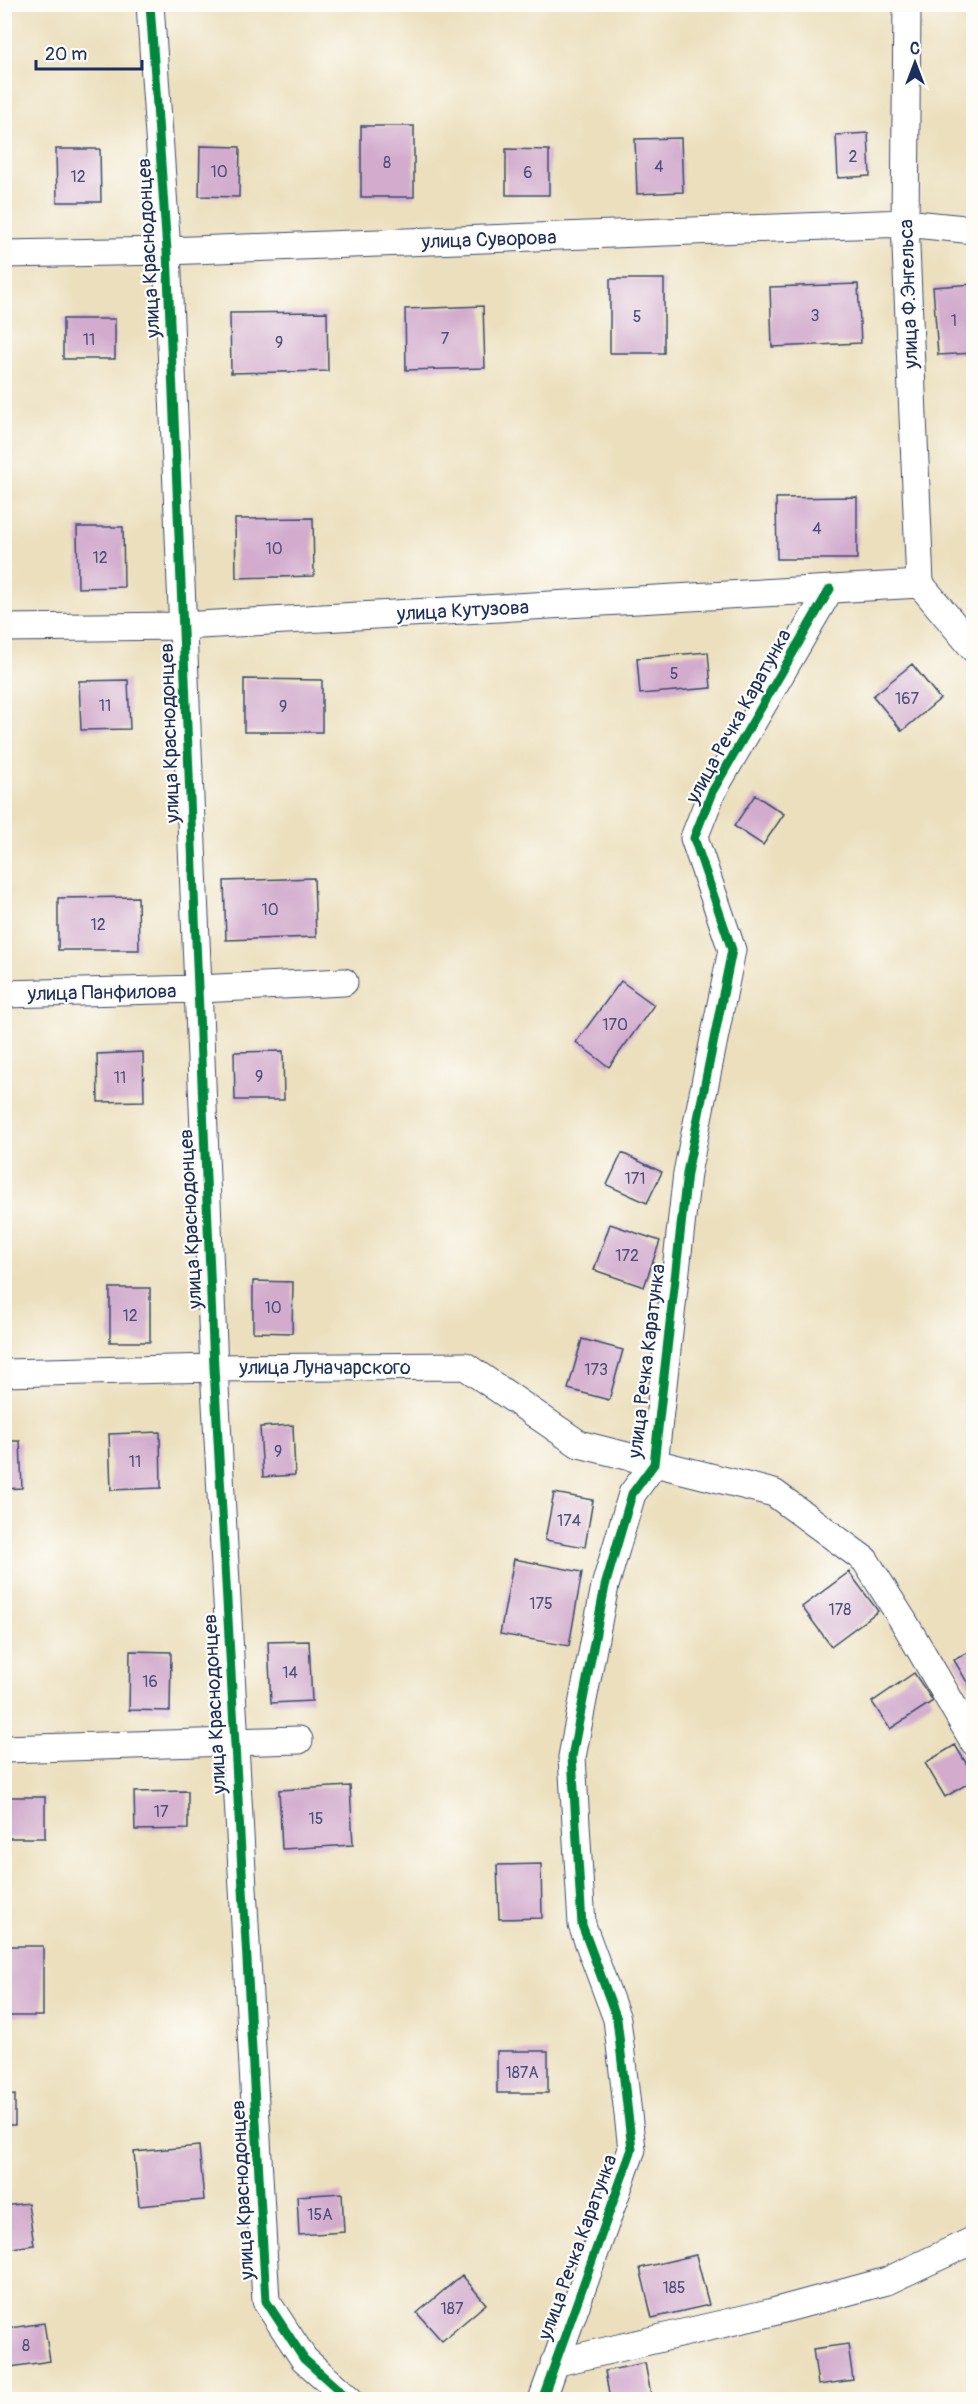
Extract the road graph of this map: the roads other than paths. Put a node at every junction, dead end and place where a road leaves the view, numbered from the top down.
1 (150, 4) edge
2 (907, 4) edge
3 (905, 223) junction
4 (974, 230) edge
5 (167, 251) junction
6 (4, 254) edge
7 (920, 584) junction
8 (830, 589) junction
9 (182, 626) junction
10 (4, 628) edge
11 (974, 649) edge
12 (344, 982) dead end
13 (198, 989) junction
14 (4, 994) edge
15 (465, 1366) joint
16 (214, 1368) junction
17 (4, 1373) edge
18 (654, 1464) junction
19 (299, 1740) dead end
20 (234, 1742) junction
21 (974, 1743) edge
22 (4, 1749) edge
23 (974, 2240) edge
24 (554, 2363) junction
25 (350, 2400) edge
26 (542, 2400) edge

1 - 5 street, улица Краснодонцев
2 - 3 street, улица Ф.Энгельса
3 - 4 street, улица Суворова
3 - 5 street, улица Суворова
3 - 7 street, улица Ф.Энгельса
5 - 6 street, улица Суворова
5 - 9 street, улица Краснодонцев
7 - 8 street, улица Кутузова
7 - 11 street
8 - 9 street, улица Кутузова
8 - 18 street, улица Речка Каратунка
9 - 10 street, улица Кутузова
9 - 13 street, улица Краснодонцев
12 - 13 street, улица Панфилова
13 - 14 street, улица Панфилова
13 - 16 street, улица Краснодонцев
15 - 16 street, улица Луначарского
15 - 18 street, улица Речка Каратунка
16 - 17 street, улица Луначарского
16 - 20 street, улица Краснодонцев
18 - 21 street, улица Речка Каратунка
18 - 24 street, улица Речка Каратунка
19 - 20 street, улица Краснодонцев
20 - 22 street, улица Краснодонцев
20 - 25 street, улица Краснодонцев
23 - 24 street, улица Речка Каратунка
24 - 26 street, улица Речка Каратунка

